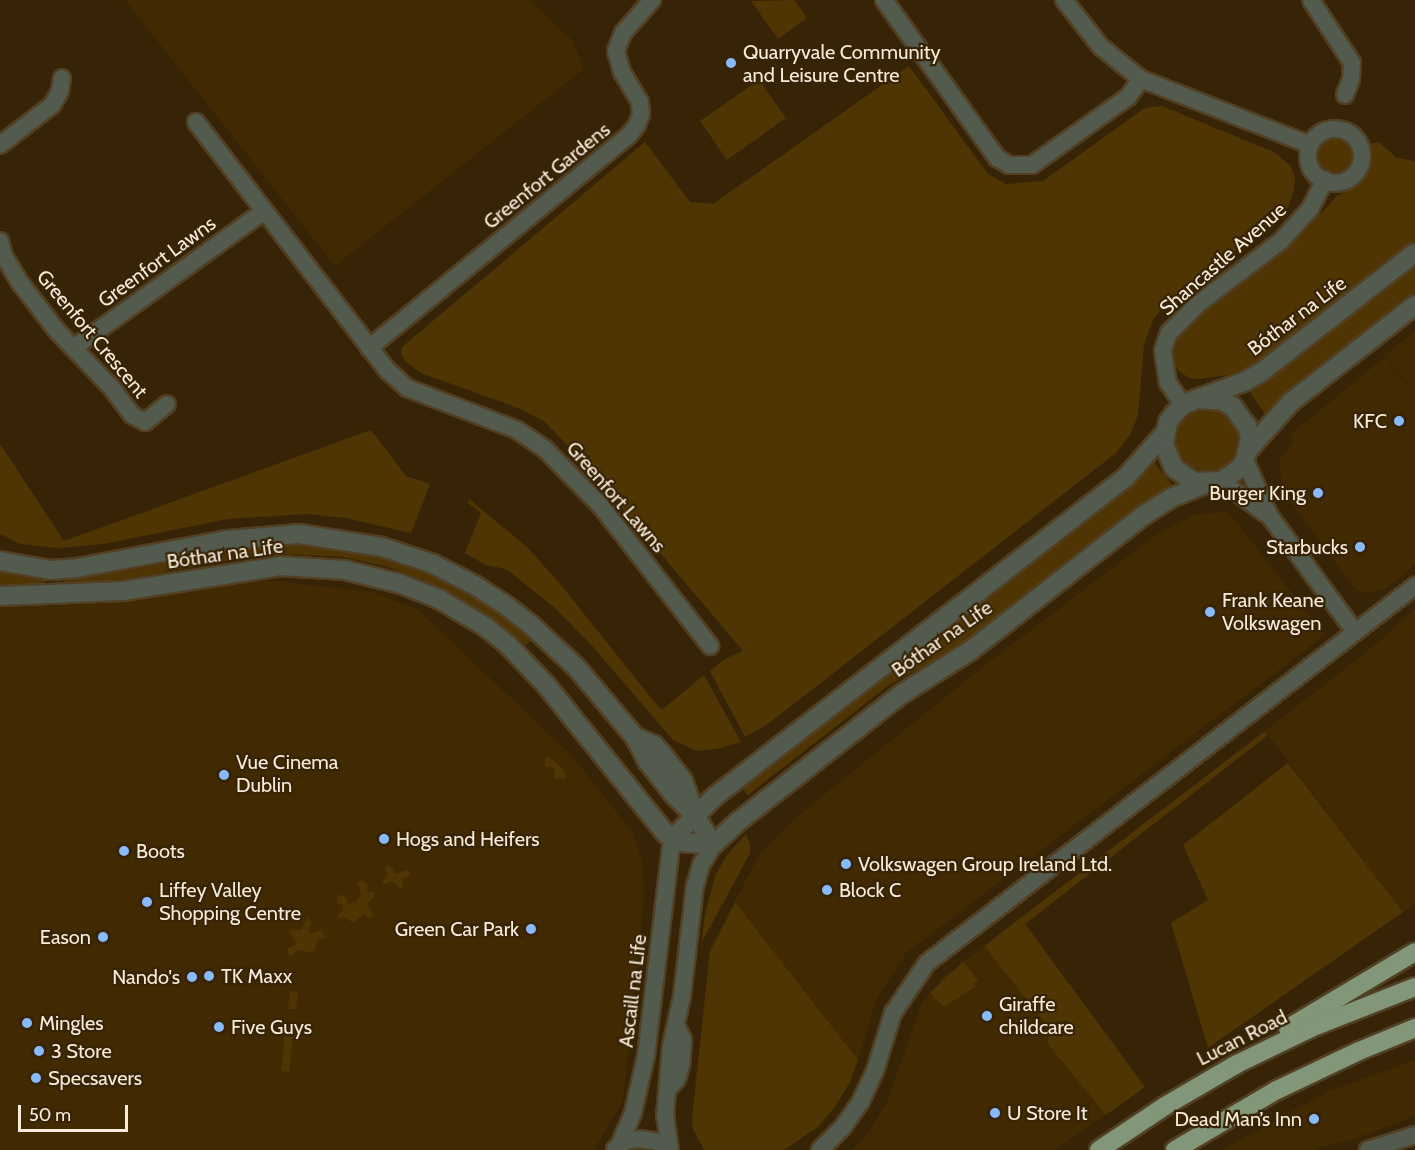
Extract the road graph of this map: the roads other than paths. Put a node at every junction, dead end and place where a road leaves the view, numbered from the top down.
1 (652, 0) edge
2 (884, 0) edge
3 (1064, 0) edge
4 (1311, 0) edge
5 (62, 78) dead end
6 (1141, 79) junction
7 (1345, 95) dead end
8 (196, 122) dead end
9 (0, 145) edge
10 (1311, 145) junction
11 (1325, 180) junction
12 (264, 211) junction
13 (0, 241) edge
14 (1415, 253) edge
15 (1415, 305) edge
16 (75, 347) junction
17 (369, 348) junction
18 (1190, 402) junction
19 (167, 404) dead end
20 (1165, 434) junction
21 (1247, 454) junction
22 (1214, 482) junction
23 (1269, 515) junction
24 (0, 561) edge
25 (1415, 586) edge
26 (0, 596) edge
27 (1355, 632) junction
28 (710, 646) dead end
29 (694, 814) junction
30 (672, 839) junction
31 (712, 845) junction
32 (1415, 952) edge
33 (1415, 987) edge
34 (1410, 1031) edge
35 (1130, 1130) junction
36 (1415, 1135) edge
37 (617, 1148) edge
38 (669, 1150) edge
39 (820, 1150) edge
40 (1100, 1150) edge
41 (1174, 1150) edge
42 (1368, 1150) edge

1 - 17 street, Greenfort Gardens
2 - 6 street
3 - 6 street
4 - 7 street
5 - 9 street
6 - 10 street
8 - 12 street, Greenfort Lawns
10 - 11 street
10 - 11 street
11 - 18 street, Shancastle Avenue
12 - 16 street, Greenfort Lawns
12 - 17 street, Greenfort Lawns
13 - 16 street, Greenfort Crescent
14 - 18 street, Bóthar na Life
15 - 21 street, Bóthar na Life
16 - 19 street, Greenfort Crescent
17 - 28 street, Greenfort Lawns
18 - 20 street, Bóthar na Life
18 - 21 street
20 - 22 street
20 - 29 street, Bóthar na Life
21 - 22 street, Bóthar na Life
21 - 23 street
22 - 23 street
22 - 31 street, Bóthar na Life
23 - 27 street
24 - 29 street, Bóthar na Life
25 - 27 street
26 - 30 street, Bóthar na Life
27 - 39 street
29 - 30 street, Bóthar na Life
29 - 31 street, Bóthar na Life
30 - 31 street
30 - 37 street, Ascaill na Life
31 - 38 street
32 - 35 highway
33 - 35 highway, Lucan Road
34 - 41 highway
35 - 40 highway, Lucan Road
36 - 42 street
37 - 38 street

